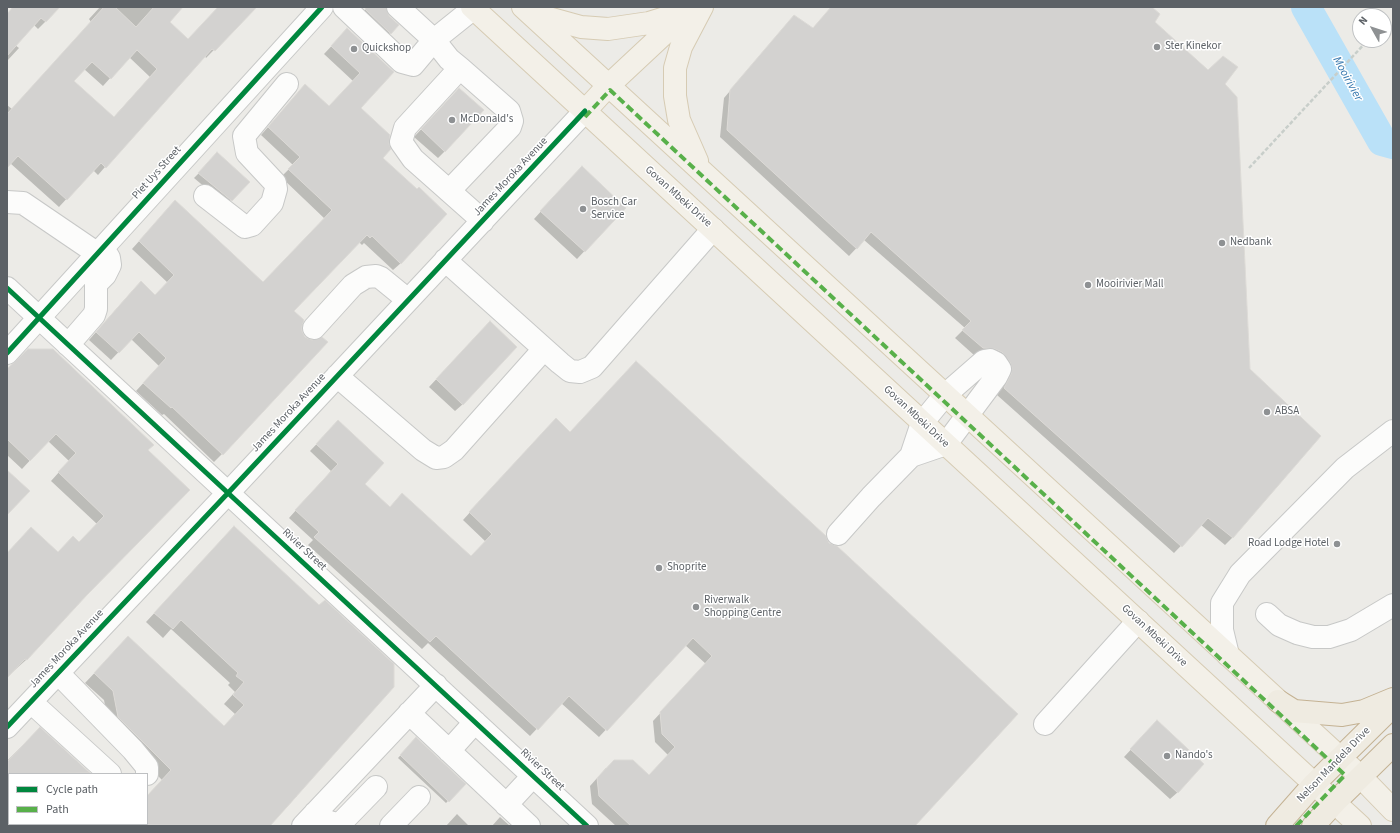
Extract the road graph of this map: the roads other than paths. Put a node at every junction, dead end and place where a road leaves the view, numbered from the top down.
1 (322, 7) edge
2 (398, 7) edge
3 (473, 8) edge
4 (694, 8) edge
5 (349, 9) edge
6 (525, 9) edge
7 (434, 40) junction
8 (460, 68) junction
9 (252, 84) junction
10 (286, 84) dead end
11 (608, 86) junction
12 (273, 102) junction
13 (585, 111) junction
14 (703, 173) junction
15 (449, 191) junction
16 (205, 196) dead end
17 (7, 202) edge
18 (483, 221) junction
19 (713, 229) junction
20 (100, 251) junction
21 (445, 260) junction
22 (7, 288) edge
23 (408, 300) junction
24 (39, 318) junction
25 (314, 328) dead end
26 (68, 345) junction
27 (544, 350) junction
28 (7, 353) edge
29 (337, 376) junction
30 (945, 395) junction
31 (968, 416) junction
32 (922, 423) junction
33 (1393, 431) edge
34 (946, 444) junction
35 (911, 456) junction
36 (228, 493) junction
37 (838, 534) dead end
38 (1393, 605) edge
39 (1267, 614) dead end
40 (1138, 621) junction
41 (1228, 655) junction
42 (58, 673) junction
43 (436, 685) junction
44 (1393, 699) edge
45 (1278, 701) junction
46 (31, 702) junction
47 (1393, 706) edge
48 (409, 713) junction
49 (475, 722) junction
50 (1045, 724) dead end
51 (7, 727) edge
52 (1393, 745) edge
53 (449, 751) junction
54 (1340, 757) junction
55 (109, 773) edge
56 (146, 773) edge
57 (533, 776) junction
58 (1360, 776) junction
59 (1314, 784) junction
60 (376, 787) dead end
61 (419, 797) dead end
62 (1335, 802) junction
63 (506, 805) junction
64 (1393, 810) edge
65 (309, 820) edge
66 (391, 826) edge
67 (528, 826) edge
68 (587, 826) edge
69 (1277, 826) edge
70 (1314, 826) edge
71 (1360, 826) edge

1 - 9 street, Piet Uys Street
2 - 7 street
3 - 7 street
3 - 13 main road, Govan Mbeki Drive
4 - 6 main road
4 - 11 main road, James Moroka Avenue
4 - 14 main road
5 - 7 street
6 - 11 main road
7 - 8 street
8 - 15 street
8 - 15 street
9 - 12 street
9 - 20 street, Piet Uys Street
10 - 12 street
11 - 13 main road, James Moroka Avenue
11 - 14 main road
12 - 16 street
13 - 18 street, James Moroka Avenue
13 - 19 main road, Govan Mbeki Drive
14 - 30 main road
15 - 18 street
17 - 20 street
18 - 21 street, James Moroka Avenue
19 - 27 street
19 - 32 main road, Govan Mbeki Drive
20 - 24 street, Piet Uys Street
20 - 26 street
21 - 23 street, James Moroka Avenue
21 - 27 street
22 - 24 street, Rivier Street
23 - 25 street
23 - 29 street, James Moroka Avenue
24 - 26 street, Rivier Street
24 - 28 street, Piet Uys Street
26 - 36 street, Rivier Street
27 - 29 street
29 - 36 street, James Moroka Avenue
30 - 31 main road
30 - 31 street
30 - 32 street
31 - 34 street
31 - 41 main road
32 - 34 main road, Govan Mbeki Drive
32 - 35 street
33 - 41 street
34 - 35 street
34 - 40 main road, Govan Mbeki Drive
35 - 37 street
36 - 42 street, James Moroka Avenue
36 - 43 street, Rivier Street
38 - 39 street
40 - 50 street
40 - 59 main road, Govan Mbeki Drive
41 - 45 main road
42 - 46 street, James Moroka Avenue
42 - 56 street
43 - 48 street
43 - 49 street, Rivier Street
44 - 45 highway
45 - 54 main road
46 - 51 street, James Moroka Avenue
46 - 55 street
47 - 54 highway, Nelson Mandela Drive
48 - 53 street
48 - 65 street
49 - 53 street
49 - 57 street, Rivier Street
52 - 58 highway
53 - 63 street
54 - 58 main road
54 - 59 highway, Nelson Mandela Drive
57 - 63 street
57 - 68 street, Rivier Street
58 - 62 highway
58 - 64 main road
59 - 62 main road, Govan Mbeki Drive
59 - 69 highway, Nelson Mandela Drive
60 - 65 street
61 - 66 street
62 - 70 highway
62 - 71 main road, Govan Mbeki Drive
63 - 67 street

